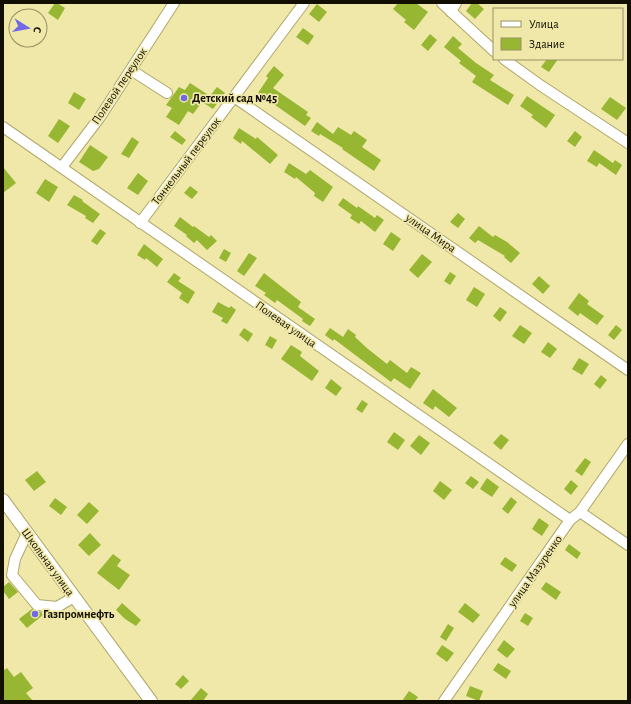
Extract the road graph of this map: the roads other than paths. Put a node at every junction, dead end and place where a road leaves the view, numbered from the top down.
1 (174, 3) edge
2 (304, 3) edge
3 (442, 3) edge
4 (453, 7) edge
5 (493, 50) edge
6 (505, 60) edge
7 (131, 70) junction
8 (167, 93) dead end
9 (234, 96) junction
10 (3, 127) edge
11 (628, 143) edge
12 (62, 167) junction
13 (140, 223) junction
14 (628, 370) edge
15 (628, 444) edge
16 (3, 500) edge
17 (580, 512) junction
18 (570, 520) junction
19 (27, 533) junction
20 (628, 545) edge
21 (74, 597) junction
22 (151, 701) edge
23 (444, 701) edge

1 - 7 street, Полевой переулок
2 - 9 street, Тоннельный переулок
3 - 4 street
4 - 5 street
6 - 11 street
7 - 8 street
7 - 12 street, Полевой переулок
9 - 13 street, Тоннельный переулок
9 - 14 street, улица Мира
10 - 12 street, Полевая улица
12 - 13 street, Полевая улица
13 - 18 street, Полевая улица
15 - 17 street, улица Мазуренко
16 - 19 main road, Школьная улица
17 - 18 street, улица Мазуренко
17 - 20 street
18 - 23 street, улица Мазуренко
19 - 21 main road, Школьная улица
19 - 21 street
21 - 22 main road, Школьная улица

